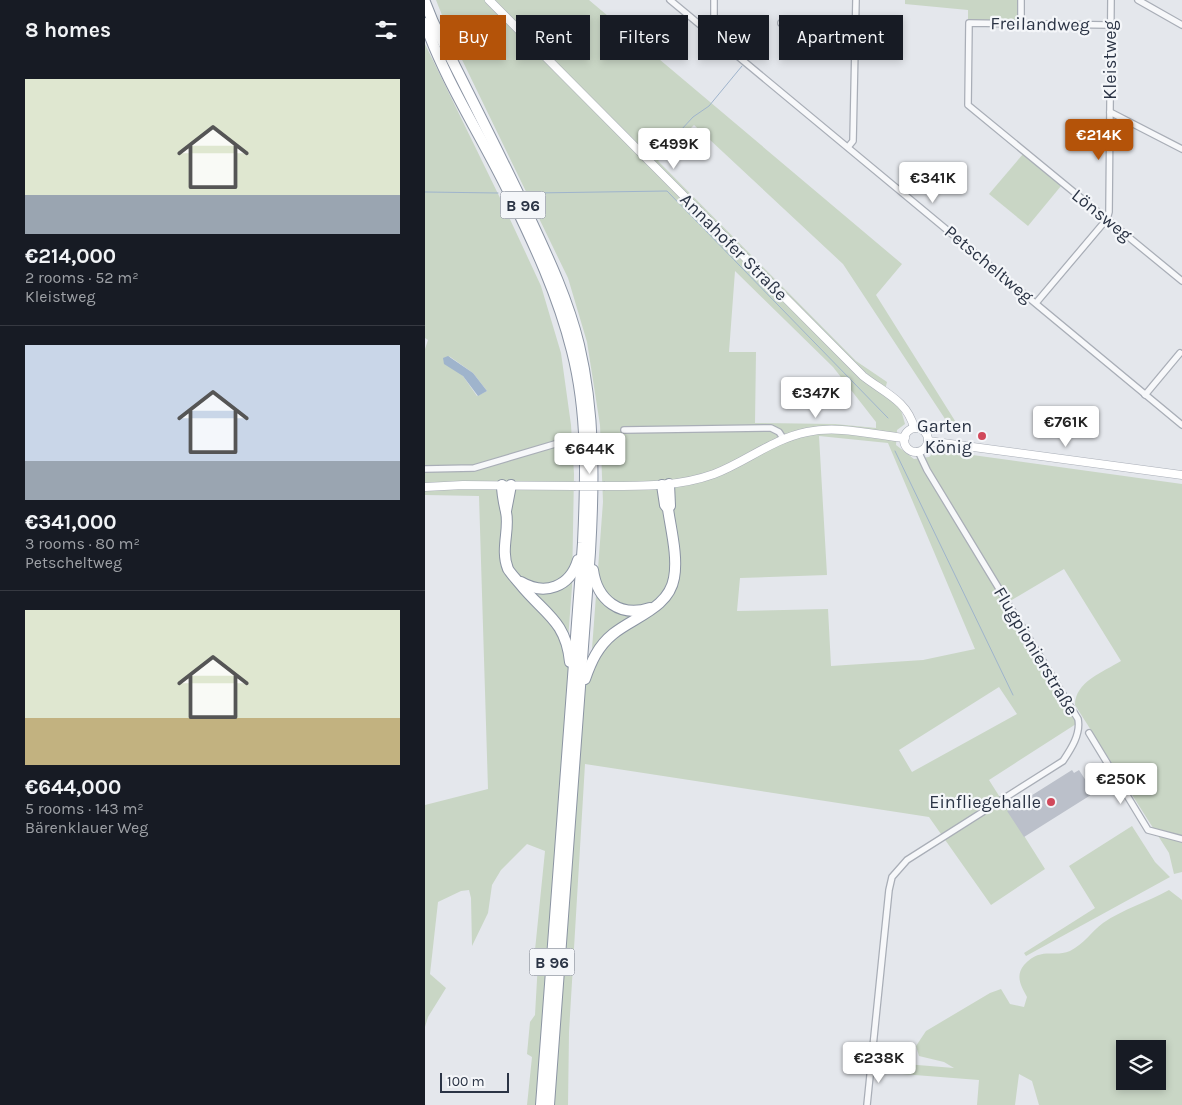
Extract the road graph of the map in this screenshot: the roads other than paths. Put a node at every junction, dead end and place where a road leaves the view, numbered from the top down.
1 (489, 0) edge
2 (670, 0) edge
3 (714, 0) edge
4 (855, 0) edge
5 (1021, 0) edge
6 (1111, 0) edge
7 (1138, 0) edge
8 (425, 2) edge
9 (714, 15) edge
10 (855, 15) edge
11 (425, 23) edge
12 (698, 23) edge
13 (969, 23) joint
14 (1021, 23) junction
15 (1110, 25) junction
16 (1182, 25) edge
17 (743, 60) edge
18 (854, 60) edge
19 (1110, 112) junction
20 (848, 147) junction
21 (1182, 150) edge
22 (1107, 219) junction
23 (1182, 281) edge
24 (1036, 303) junction
25 (1180, 354) dead end
26 (1145, 395) junction
27 (1182, 425) edge
28 (914, 428) junction
29 (624, 430) dead end
30 (783, 438) junction
31 (905, 438) junction
32 (928, 442) junction
33 (555, 444) dead end
34 (918, 451) junction
35 (425, 468) edge
36 (1182, 475) edge
37 (506, 485) junction
38 (666, 485) junction
39 (425, 487) edge
40 (583, 542) junction
41 (590, 552) junction
42 (514, 576) junction
43 (655, 606) junction
44 (573, 688) junction
45 (579, 700) junction
46 (1089, 733) dead end
47 (1182, 839) edge
48 (541, 1105) edge
49 (549, 1105) edge
50 (867, 1105) edge

1 - 28 street, Annahofer Straße
2 - 12 street, Petscheltweg
3 - 9 street
4 - 10 street
5 - 14 street
6 - 15 street, Kleistweg
7 - 16 street
8 - 41 highway, B 96
11 - 40 highway, B 96
13 - 14 street, Freilandweg
13 - 22 street, Lönsweg
14 - 15 street, Freilandweg
15 - 19 street, Kleistweg
17 - 20 street, Petscheltweg
18 - 20 street
19 - 21 street
19 - 22 street, Kleistweg
20 - 24 street, Petscheltweg
22 - 23 street, Lönsweg
22 - 24 street
24 - 26 street, Petscheltweg
25 - 26 street
26 - 27 street, Petscheltweg
28 - 31 street
28 - 32 street
29 - 30 street
30 - 31 street
30 - 38 street
31 - 34 street
32 - 34 street
32 - 36 street
33 - 35 street
34 - 50 street, Flugpionierstraße
37 - 38 street, bridge
37 - 39 street
37 - 42 highway
38 - 43 highway
40 - 42 highway
40 - 44 highway, B 96
41 - 43 highway
41 - 45 highway, B 96
42 - 44 highway
43 - 45 highway
44 - 48 highway, B 96
45 - 49 highway, B 96
46 - 47 street

